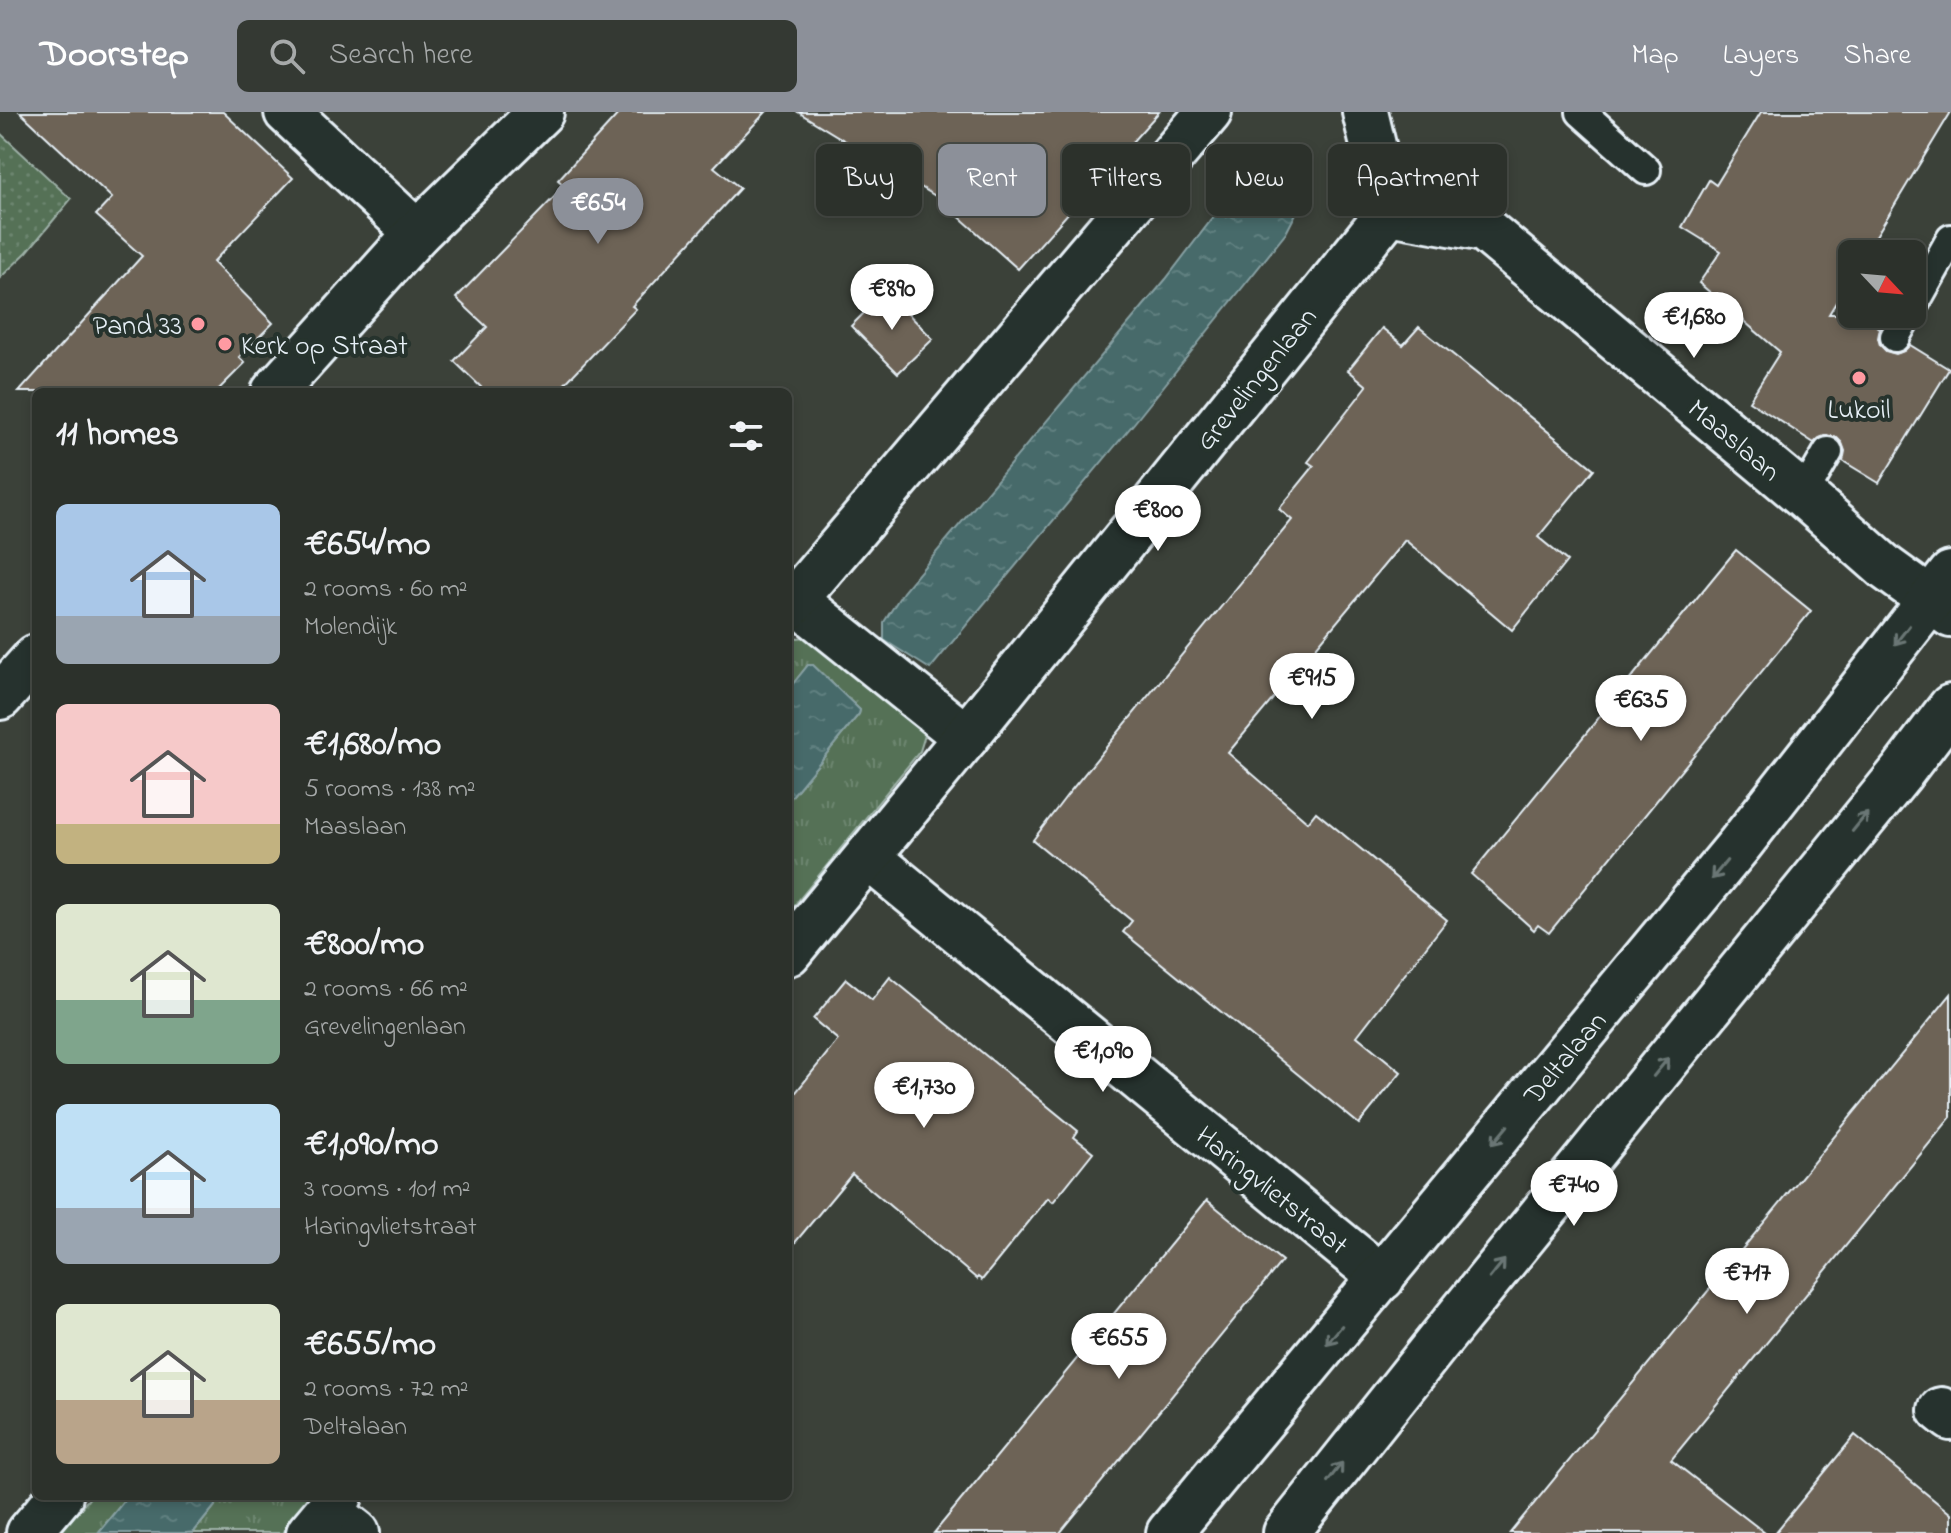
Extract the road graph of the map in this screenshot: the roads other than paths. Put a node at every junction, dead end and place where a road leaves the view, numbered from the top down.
1 (287, 112) edge
2 (541, 112) edge
3 (1209, 112) edge
4 (1365, 112) edge
5 (1581, 112) edge
6 (1373, 144) edge
7 (1646, 170) dead end
8 (1386, 216) edge
9 (1411, 216) edge
10 (417, 233) junction
11 (1951, 239) edge
12 (1926, 283) edge
13 (278, 388) edge
14 (1828, 452) dead end
15 (1803, 495) junction
16 (1944, 596) edge
17 (792, 603) edge
18 (792, 605) edge
19 (32, 661) edge
20 (0, 697) edge
21 (1951, 707) edge
22 (966, 737) junction
23 (868, 857) junction
24 (792, 948) edge
25 (1382, 1278) junction
26 (57, 1500) edge
27 (29, 1533) edge
28 (1169, 1533) edge
29 (1286, 1533) edge

1 - 10 street
2 - 10 street
3 - 17 street
4 - 6 street
5 - 7 lane
8 - 22 street, Grevelingenlaan
9 - 15 street, Maaslaan
10 - 13 street
11 - 12 lane
14 - 15 lane
15 - 16 street, Maaslaan
16 -> 25 street, Deltalaan
18 - 22 street
19 - 20 street
29 -> 21 street
22 - 23 street, Grevelingenlaan
23 - 24 street, Grevelingenlaan
23 - 25 street, Haringvlietstraat
25 -> 28 street, Deltalaan
26 - 27 street

